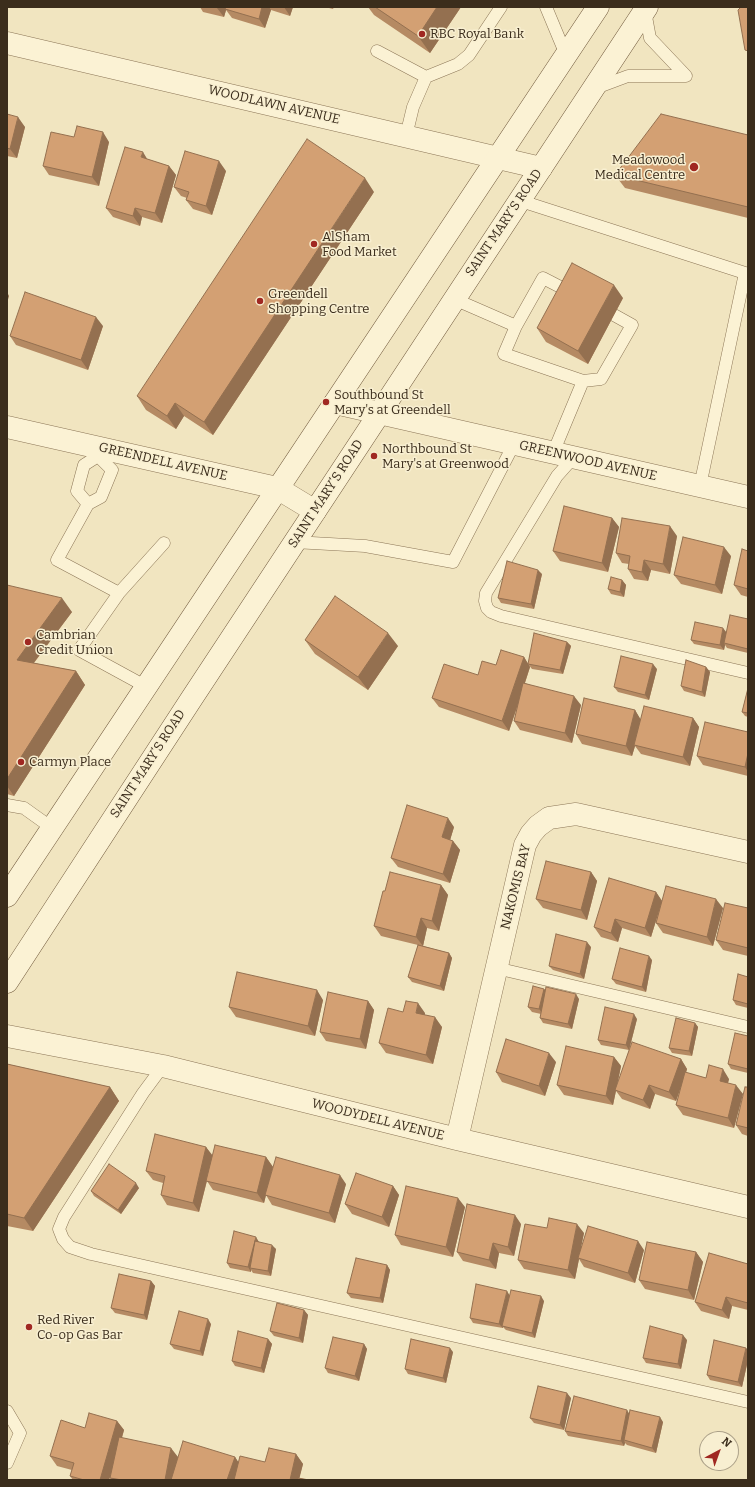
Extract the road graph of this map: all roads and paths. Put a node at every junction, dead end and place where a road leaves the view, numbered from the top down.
1 (501, 7) edge
2 (546, 7) edge
3 (598, 7) edge
4 (646, 9) edge
5 (7, 43) edge
6 (377, 51) dead end
7 (566, 55) junction
8 (426, 77) junction
9 (593, 89) junction
10 (406, 136) junction
11 (498, 157) junction
12 (541, 168) junction
13 (521, 201) junction
14 (572, 293) edge
15 (454, 299) junction
16 (614, 315) dead end
17 (516, 326) junction
18 (583, 380) junction
19 (335, 403) junction
20 (379, 414) junction
21 (7, 427) edge
22 (514, 444) junction
23 (100, 452) junction
24 (563, 456) junction
25 (700, 486) junction
26 (277, 488) junction
27 (748, 497) edge
28 (88, 504) junction
29 (315, 511) junction
30 (294, 542) junction
31 (164, 543) dead end
32 (119, 593) junction
33 (748, 673) edge
34 (145, 686) junction
35 (7, 805) edge
36 (52, 828) junction
37 (748, 852) edge
38 (7, 896) edge
39 (496, 968) junction
40 (7, 982) edge
41 (748, 1027) edge
42 (7, 1036) edge
43 (163, 1066) junction
44 (457, 1140) junction
45 (748, 1207) edge
46 (748, 1402) edge
47 (7, 1411) edge
48 (7, 1463) edge

1 - 8 lane
2 - 7 lane
3 - 7 street
4 - 9 street, SAINT MARY’S ROAD
4 - 9 lane
5 - 10 street, WOODLAWN AVENUE
6 - 8 lane
7 - 11 street
8 - 10 lane
9 - 12 street, SAINT MARY’S ROAD
10 - 11 street, WOODLAWN AVENUE
11 - 12 street, WOODLAWN AVENUE
11 - 19 street
12 - 13 street, SAINT MARY’S ROAD
13 - 15 street, SAINT MARY’S ROAD
13 - 25 lane
14 - 17 lane
15 - 17 lane
15 - 20 street, SAINT MARY’S ROAD
16 - 18 lane
17 - 18 lane
18 - 24 lane
19 - 20 street, GREENWOOD AVENUE
19 - 26 street
20 - 22 street, GREENWOOD AVENUE
20 - 29 street, SAINT MARY’S ROAD
21 - 23 street, GREENDELL AVENUE
22 - 24 street, GREENWOOD AVENUE
22 - 30 lane
23 - 26 street, GREENDELL AVENUE
23 - 28 lane
23 - 28 lane
24 - 25 street, GREENWOOD AVENUE
24 - 33 lane
25 - 27 street, GREENWOOD AVENUE
26 - 29 street, GREENDELL AVENUE
26 - 34 street
28 - 32 lane
29 - 30 street, SAINT MARY’S ROAD
30 - 40 street, SAINT MARY’S ROAD
31 - 32 lane
32 - 34 lane
34 - 36 street
35 - 36 lane
36 - 38 street
37 - 39 street, NAKOMIS BAY
39 - 41 lane
39 - 44 street, NAKOMIS BAY
42 - 43 street, WOODYDELL AVENUE
43 - 44 street, WOODYDELL AVENUE
43 - 46 lane
44 - 45 street, WOODYDELL AVENUE
47 - 48 lane

